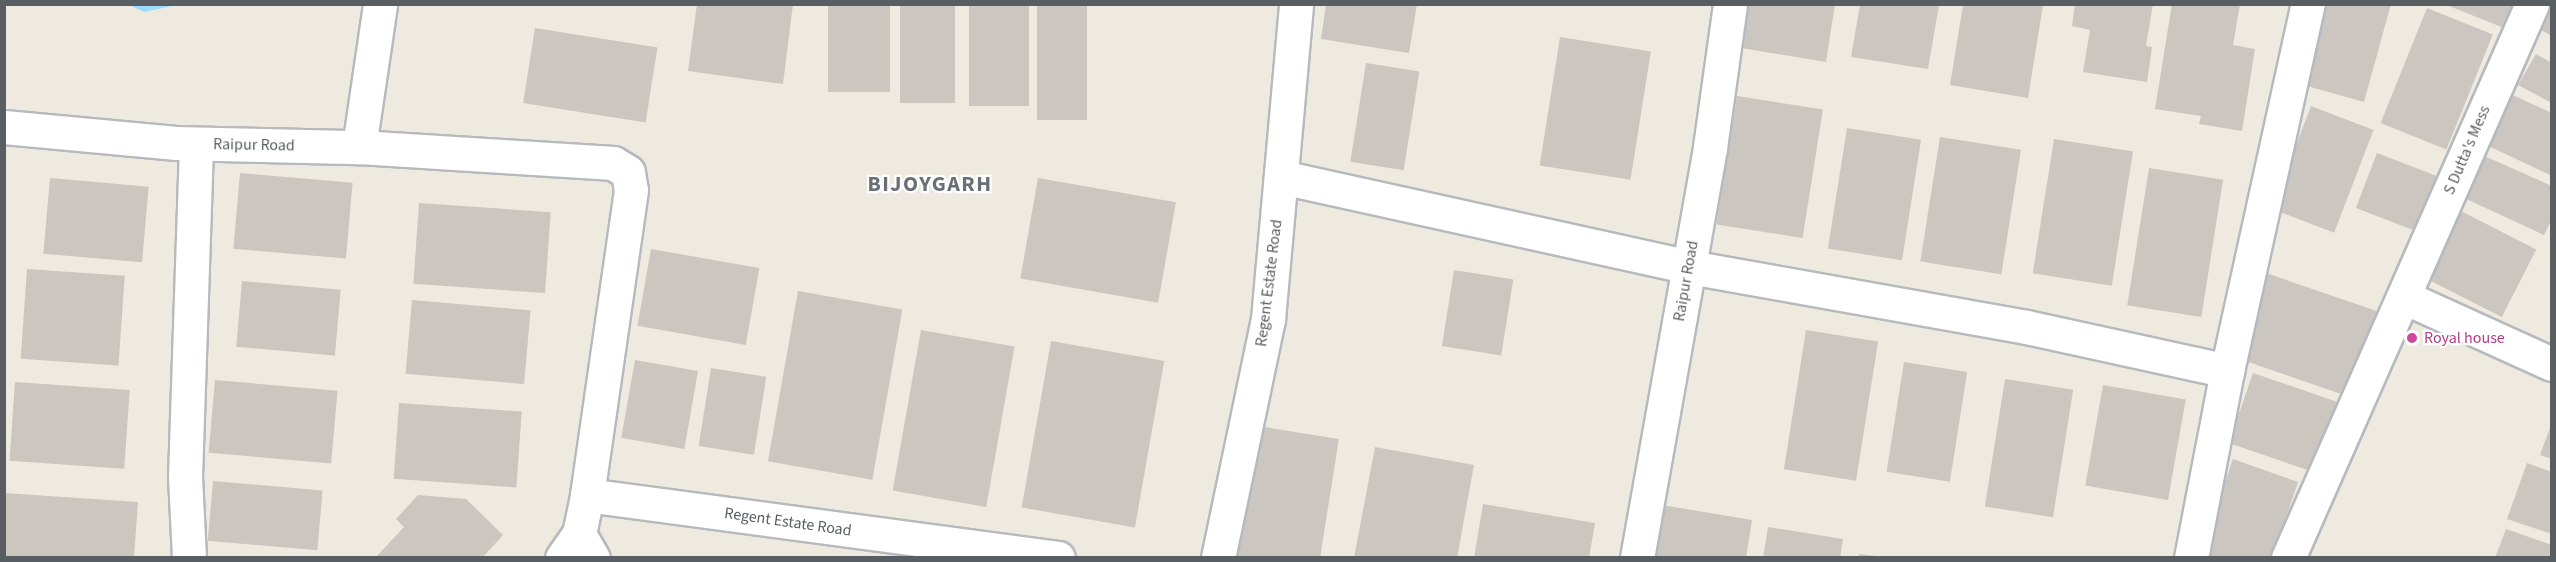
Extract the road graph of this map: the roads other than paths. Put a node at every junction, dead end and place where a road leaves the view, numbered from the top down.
1 (380, 4) edge
2 (1296, 4) edge
3 (1730, 4) edge
4 (2308, 4) edge
5 (2532, 4) edge
6 (4, 127) edge
7 (196, 144) junction
8 (359, 147) junction
9 (1281, 177) junction
10 (1689, 267) junction
11 (2404, 297) junction
12 (2552, 364) edge
13 (2227, 371) junction
14 (587, 495) junction
15 (578, 550) edge
16 (189, 558) edge
17 (1058, 558) edge
18 (1218, 558) edge
19 (1637, 558) edge
20 (2191, 558) edge
21 (2288, 558) edge

1 - 8 street
2 - 9 street, Regent Estate Road
3 - 10 street, Raipur Road
4 - 13 street
5 - 11 street, S Dutta's Mess
6 - 7 street, Raipur Road
7 - 8 street, Raipur Road
7 - 16 street
8 - 14 street, Raipur Road
9 - 10 street
9 - 18 street, Regent Estate Road
10 - 13 street
10 - 19 street, Raipur Road
11 - 12 street
11 - 21 street, S Dutta's Mess
13 - 20 street
14 - 15 street
14 - 17 street, Regent Estate Road

